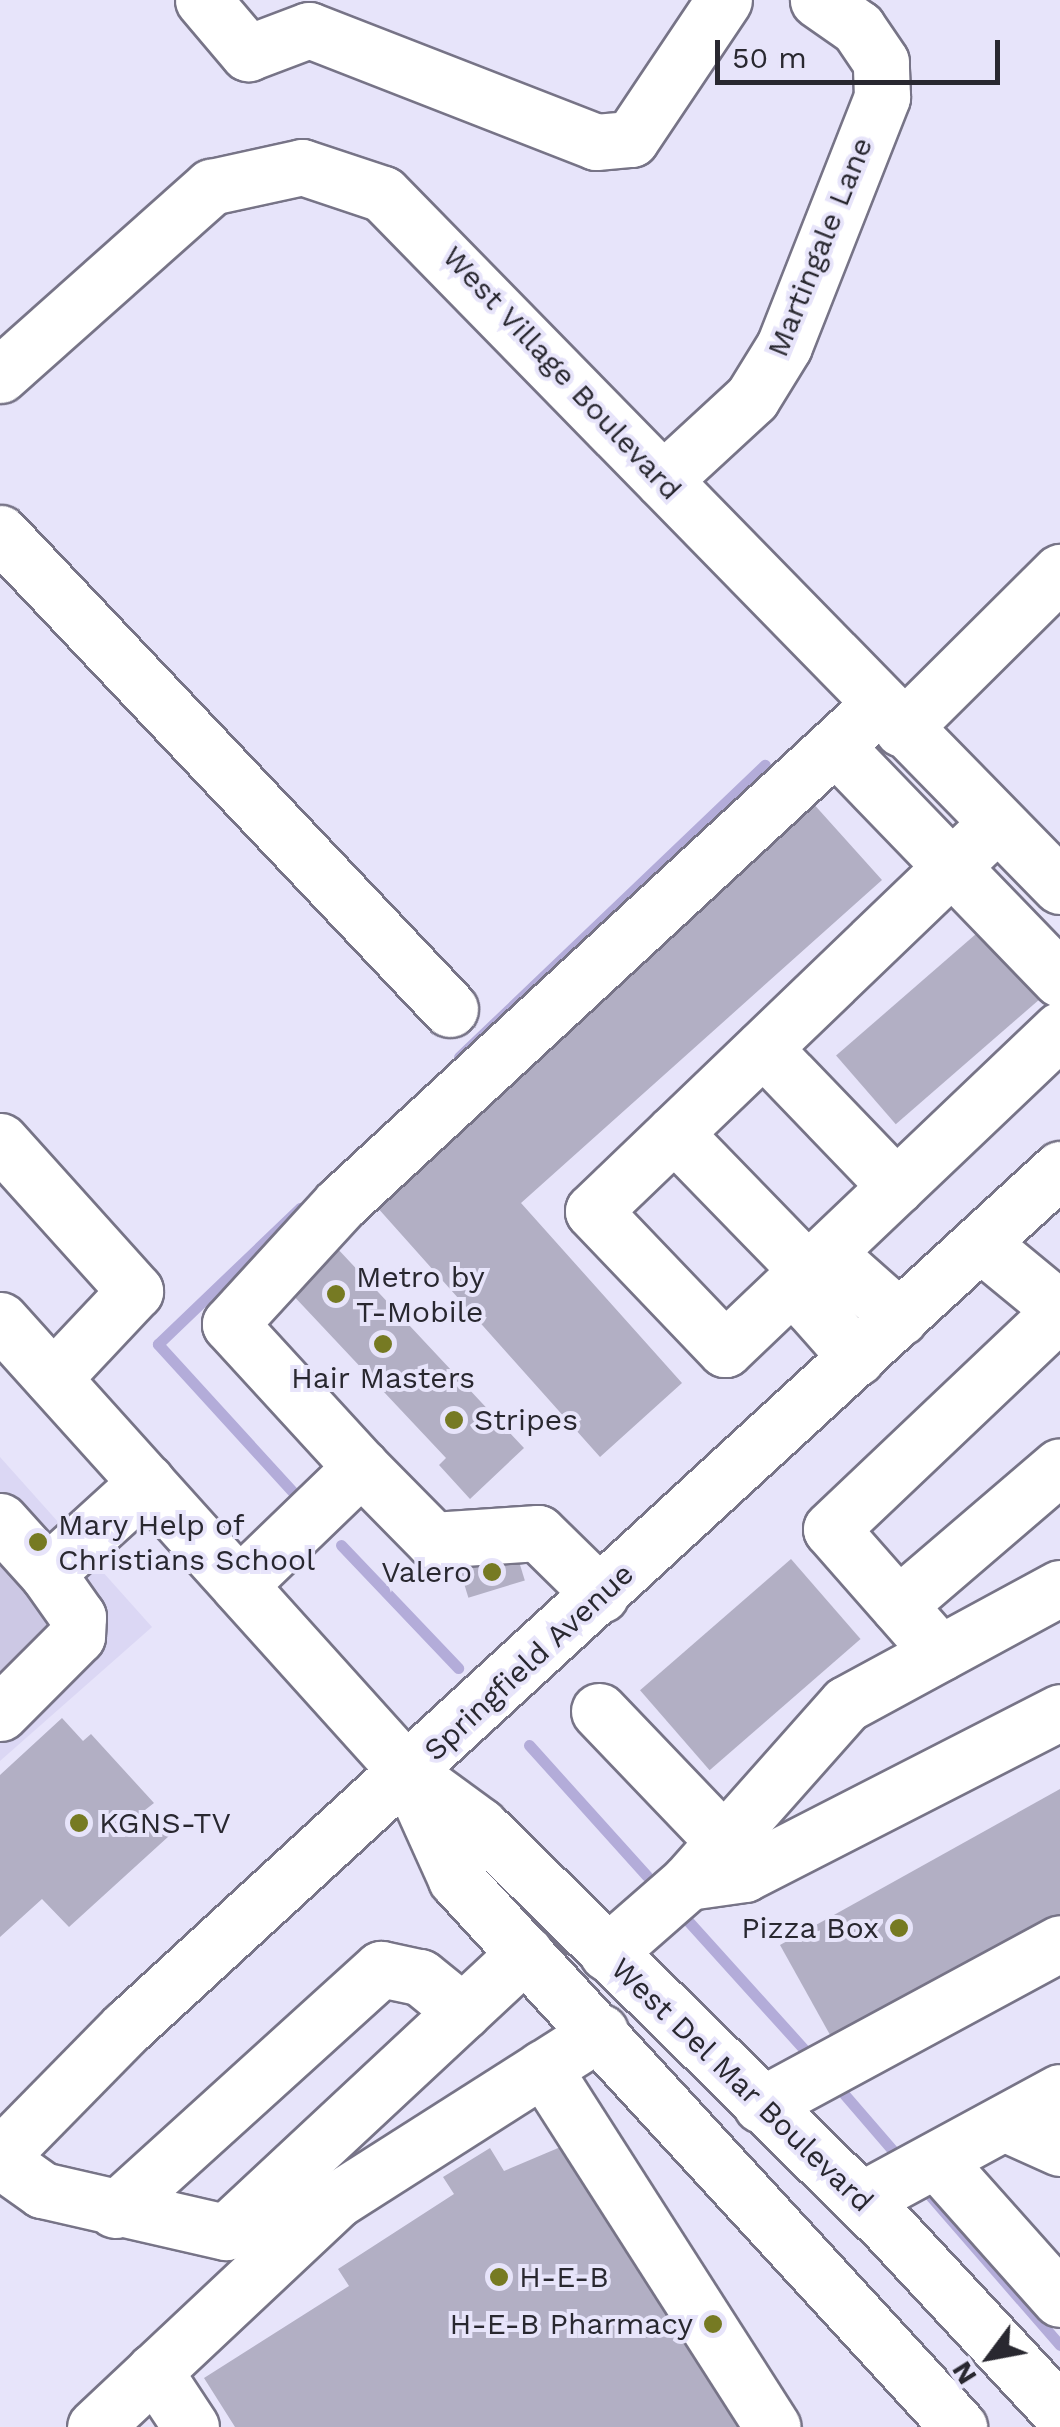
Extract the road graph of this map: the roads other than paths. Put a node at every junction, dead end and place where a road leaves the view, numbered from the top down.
1 (203, 0) edge
2 (724, 0) edge
3 (818, 0) edge
4 (6, 357) edge
5 (663, 480) junction
6 (0, 533) edge
7 (1060, 572) edge
8 (891, 717) junction
9 (835, 746) junction
10 (997, 823) junction
11 (951, 866) junction
12 (1060, 886) edge
13 (1060, 979) edge
14 (450, 1009) dead end
15 (1060, 1030) edge
16 (763, 1048) junction
17 (674, 1134) junction
18 (0, 1141) edge
19 (1060, 1169) edge
20 (896, 1186) junction
21 (980, 1244) junction
22 (808, 1270) junction
23 (1055, 1297) edge
24 (900, 1318) junction
25 (0, 1320) edge
26 (857, 1358) junction
27 (52, 1378) junction
28 (1060, 1466) edge
29 (361, 1467) junction
30 (147, 1482) junction
31 (0, 1521) edge
32 (47, 1573) junction
33 (239, 1585) junction
34 (1060, 1588) edge
35 (602, 1595) junction
36 (898, 1605) junction
37 (940, 1653) junction
38 (599, 1711) dead end
39 (1060, 1712) edge
40 (0, 1713) edge
41 (409, 1774) junction
42 (724, 1842) junction
43 (688, 1882) junction
44 (1060, 1943) edge
45 (526, 1953) junction
46 (606, 1954) junction
47 (463, 2012) junction
48 (600, 2032) junction
49 (543, 2068) junction
50 (1060, 2092) edge
51 (761, 2105) junction
52 (1004, 2123) junction
53 (1060, 2148) edge
54 (0, 2158) edge
55 (936, 2160) junction
56 (861, 2200) junction
57 (116, 2210) junction
58 (1060, 2299) edge
59 (1002, 2347) junction
60 (154, 2371) junction
61 (1060, 2412) edge
62 (766, 2416) edge
63 (936, 2419) edge
64 (95, 2427) edge
65 (191, 2427) edge

1 - 2 main road
3 - 5 main road, Martingale Lane
4 - 5 main road, West Village Boulevard
5 - 8 main road, West Village Boulevard
6 - 14 main road
7 - 8 main road
8 - 9 main road
8 - 10 main road, West Village Boulevard
9 - 11 main road
9 - 29 main road
10 - 11 main road
10 - 12 main road, West Village Boulevard
11 - 13 main road
11 - 16 main road
15 - 20 main road
16 - 17 main road
16 - 20 main road
17 - 22 main road
17 - 22 main road
18 - 27 main road
19 - 21 main road, Springfield Avenue
20 - 22 main road
21 - 23 main road
21 - 24 main road, Springfield Avenue
22 - 24 main road
22 - 26 main road
23 - 36 main road
24 - 26 main road, Springfield Avenue
25 - 27 main road, West Del Mar Boulevard
26 - 35 main road, Springfield Avenue
27 - 30 main road, West Del Mar Boulevard
28 - 36 main road
29 - 33 main road
29 - 35 main road
30 - 32 main road
30 - 33 main road, West Del Mar Boulevard
31 - 32 main road
32 - 40 main road
33 - 41 main road, West Del Mar Boulevard
34 - 37 main road
35 - 41 main road, Springfield Avenue
36 - 37 main road
37 - 42 main road
38 - 42 main road
39 - 43 main road
41 - 45 main road, West Del Mar Boulevard
41 - 46 main road, West Del Mar Boulevard
41 - 54 main road, Springfield Avenue
42 - 43 main road
43 - 46 main road
44 - 51 main road
45 - 47 main road
45 - 48 main road, West Del Mar Boulevard
46 - 51 main road, West Del Mar Boulevard
47 - 57 main road
47 - 57 main road
48 - 49 main road
48 - 63 main road, West Del Mar Boulevard
49 - 60 main road
49 - 62 main road
50 - 52 main road
51 - 56 main road, West Del Mar Boulevard
52 - 53 main road
52 - 55 main road
54 - 57 main road
55 - 56 main road
55 - 58 main road
56 - 59 main road, West Del Mar Boulevard
59 - 61 main road, West Del Mar Boulevard
59 - 63 main road
60 - 64 main road
60 - 65 main road

